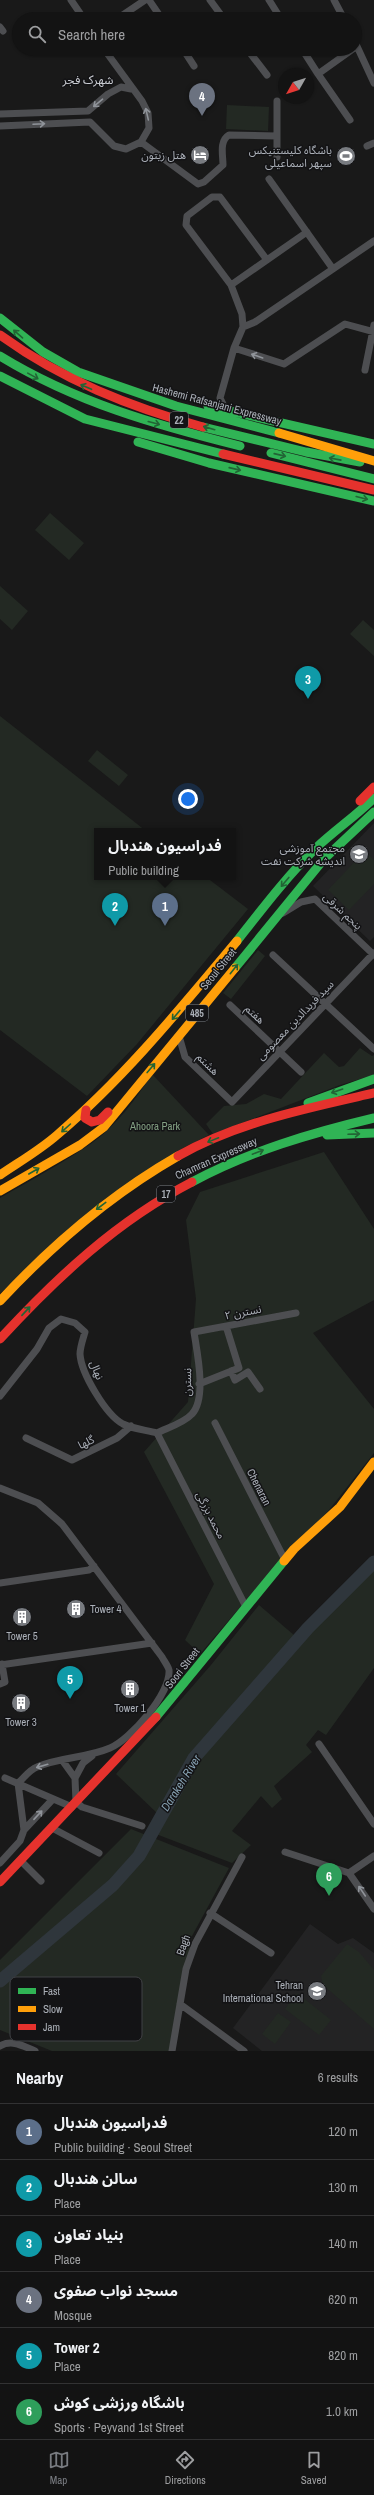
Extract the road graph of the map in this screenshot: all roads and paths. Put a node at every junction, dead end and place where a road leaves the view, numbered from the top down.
1 (71, 0) edge
2 (145, 0) edge
3 (149, 0) edge
4 (210, 0) edge
5 (269, 0) edge
6 (334, 0) edge
7 (79, 12) edge
8 (127, 12) edge
9 (157, 12) edge
10 (219, 12) edge
11 (276, 12) edge
12 (340, 12) edge
13 (109, 56) edge
14 (188, 56) edge
15 (252, 56) edge
16 (306, 56) edge
17 (342, 56) edge
18 (360, 56) edge
19 (194, 66) dead end
20 (318, 74) junction
21 (267, 75) dead end
22 (374, 83) edge
23 (131, 89) junction
24 (277, 101) dead end
25 (0, 114) edge
26 (350, 120) dead end
27 (0, 126) edge
28 (277, 136) junction
29 (141, 142) junction
30 (277, 158) dead end
31 (269, 179) dead end
32 (307, 232) junction
33 (374, 241) edge
34 (267, 260) junction
35 (333, 269) junction
36 (231, 284) junction
37 (0, 318) edge
38 (243, 327) junction
39 (374, 330) edge
40 (0, 335) edge
41 (234, 348) junction
42 (0, 356) edge
43 (365, 370) dead end
44 (0, 376) edge
45 (126, 390) junction
46 (220, 398) junction
47 (200, 405) junction
48 (226, 410) junction
49 (106, 426) junction
50 (344, 438) junction
51 (374, 444) edge
52 (374, 448) edge
53 (374, 462) edge
54 (374, 480) edge
55 (374, 490) edge
56 (374, 501) edge
57 (374, 787) edge
58 (374, 798) edge
59 (374, 812) edge
60 (374, 822) edge
61 (317, 847) junction
62 (324, 858) junction
63 (273, 920) junction
64 (374, 954) edge
65 (274, 955) dead end
66 (326, 1004) junction
67 (230, 1005) dead end
68 (179, 1036) junction
69 (374, 1049) edge
70 (280, 1052) junction
71 (301, 1072) dead end
72 (374, 1079) edge
73 (134, 1090) junction
74 (374, 1093) edge
75 (232, 1102) joint
76 (86, 1110) junction
77 (290, 1115) junction
78 (374, 1118) edge
79 (374, 1133) edge
80 (305, 1135) junction
81 (0, 1175) edge
82 (0, 1191) edge
83 (0, 1301) edge
84 (296, 1313) dead end
85 (226, 1326) junction
86 (194, 1332) joint
87 (0, 1339) edge
88 (231, 1371) junction
89 (199, 1384) junction
90 (260, 1389) dead end
91 (0, 1396) edge
92 (215, 1423) dead end
93 (131, 1426) junction
94 (156, 1433) junction
95 (26, 1438) dead end
96 (374, 1462) edge
97 (2, 1488) edge
98 (284, 1560) junction
99 (94, 1566) junction
100 (0, 1583) edge
101 (246, 1607) junction
102 (152, 1643) junction
103 (1, 1665) edge
104 (0, 1684) edge
105 (319, 1744) dead end
106 (94, 1754) junction
107 (62, 1760) junction
108 (6, 1778) dead end
109 (75, 1778) junction
110 (18, 1783) junction
111 (53, 1800) junction
112 (74, 1805) junction
113 (374, 1824) edge
114 (142, 1826) dead end
115 (52, 1828) junction
116 (24, 1830) junction
117 (286, 1852) dead end
118 (98, 1853) dead end
119 (374, 1856) edge
120 (242, 1857) dead end
121 (21, 1861) junction
122 (0, 1863) edge
123 (349, 1873) junction
124 (41, 1881) dead end
125 (0, 1882) edge
126 (374, 1910) edge
127 (210, 1913) junction
128 (271, 1953) dead end
129 (180, 2004) junction
130 (0, 2046) edge
131 (35, 2051) edge
132 (172, 2051) edge
133 (244, 2051) edge

1 - 7 street
2 - 8 street
3 - 9 street
4 - 10 street
5 - 11 street
6 - 12 street
13 - 23 street
14 - 19 street
15 - 21 street
16 - 20 street
17 - 20 street
18 - 22 street
20 - 26 street
23 -> 25 street
29 -> 23 street
24 - 28 street
27 -> 29 street
28 - 29 street
28 - 30 street
31 - 32 street
32 - 34 street
32 - 35 street
33 - 35 street
34 - 36 street
34 - 36 street
35 - 38 street
36 - 38 street
45 -> 37 main road, Hashemi Rafsanjani Expressway / 22
38 - 41 street
39 -> 41 street
39 - 43 street
53 -> 40 main road, Hashemi Rafsanjani Expressway / 22
41 - 46 street
42 -> 54 main road, 22
44 - 49 main road, 22
45 - 47 main road
45 - 53 main road, Hashemi Rafsanjani Expressway / 22
46 - 47 street
46 - 48 street
47 - 48 main road
48 - 50 main road
49 - 55 main road, 22
49 -> 56 main road
50 - 51 main road
50 - 52 main road
57 - 61 main road
58 - 61 main road, Seoul Street / 485
59 - 62 main road, Seoul Street / 485
60 - 62 main road
61 -> 76 main road, Seoul Street / 485
62 - 63 main road, Seoul Street / 485
63 - 64 street, پنجم شرقی
68 -> 63 main road, Seoul Street / 485
64 - 66 street, سید فریدالدین معصومی
65 - 66 street
66 - 69 street
66 - 70 street, سید فریدالدین معصومی
67 - 70 street, هفتم
73 -> 68 main road, Seoul Street / 485
68 - 75 street, هشتم
70 - 71 street, هفتم
70 - 75 street, سید فریدالدین معصومی
72 -> 77 main road
73 - 76 main road
82 -> 73 main road, Seoul Street / 485
74 - 77 main road, Chamran Expressway / 17
76 -> 81 main road, Seoul Street / 485
77 -> 83 main road, Chamran Expressway / 17
78 - 80 main road, Chamran Expressway / 17
80 -> 79 main road
87 -> 80 main road, Chamran Expressway / 17
84 - 85 street, نسترن ۲
85 - 86 street, نسترن ۲
85 - 88 street
86 - 89 street, نسترن
88 - 89 street
88 - 90 street
89 - 94 street, نسترن
91 - 93 street, نهال
92 - 98 street, Chenaran
93 - 94 street, نهال
93 - 95 street, گلها
94 - 101 street, محمد بزرگی
96 - 98 main road, Soori Street
97 - 99 street
98 - 101 main road, Soori Street
99 - 100 street
99 - 102 street
101 - 112 main road, Soori Street
102 - 103 street
102 - 106 street
103 - 104 street
105 - 113 street
106 - 107 street
106 - 109 street
107 - 109 street
107 -> 110 street
108 - 110 street
109 - 112 street
110 - 111 street
110 - 116 street
111 - 112 street
116 -> 111 street
112 - 114 street
112 - 115 main road, Soori Street
115 - 118 street
115 - 121 main road, Soori Street
116 - 122 street
117 - 123 street
119 - 123 street
120 - 127 street, Bagh
121 - 124 street
121 - 125 main road, Soori Street
126 -> 123 street
127 - 128 street
127 - 129 street, Bagh
129 - 132 street, Bagh
129 - 133 street
130 - 131 street

